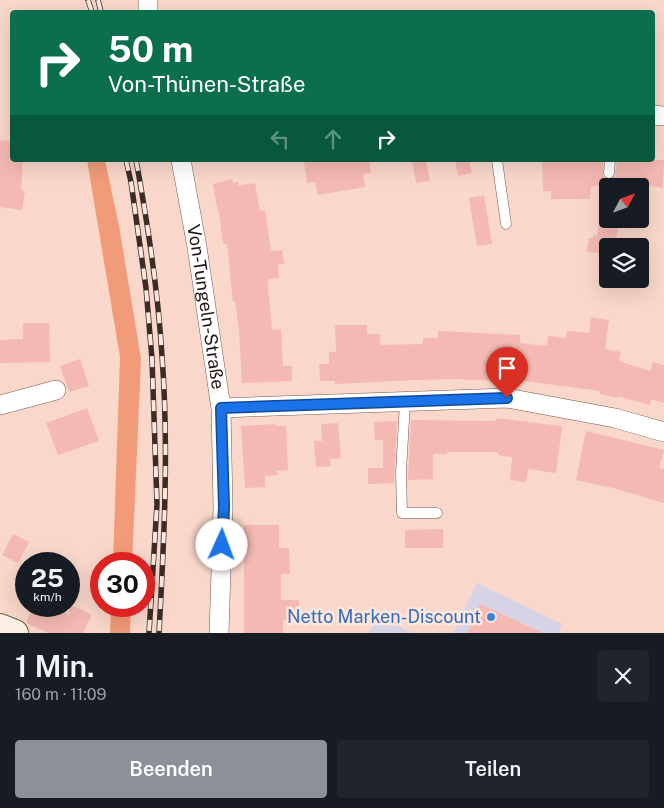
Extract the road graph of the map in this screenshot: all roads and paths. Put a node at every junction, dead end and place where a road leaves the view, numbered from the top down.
1 (185, 162) edge
2 (497, 162) edge
3 (610, 162) edge
4 (609, 173) dead end
5 (506, 224) dead end
6 (56, 390) dead end
7 (405, 402) junction
8 (0, 405) edge
9 (221, 408) junction
10 (664, 432) edge
11 (437, 513) dead end
12 (0, 627) edge
13 (15, 633) edge
14 (219, 633) edge

1 - 9 street, Von-Tungeln-Straße
2 - 5 lane
3 - 4 lane
6 - 8 street
7 - 9 street
7 - 10 street
7 - 11 lane
9 - 14 street, Von-Tungeln-Straße
12 - 13 street

